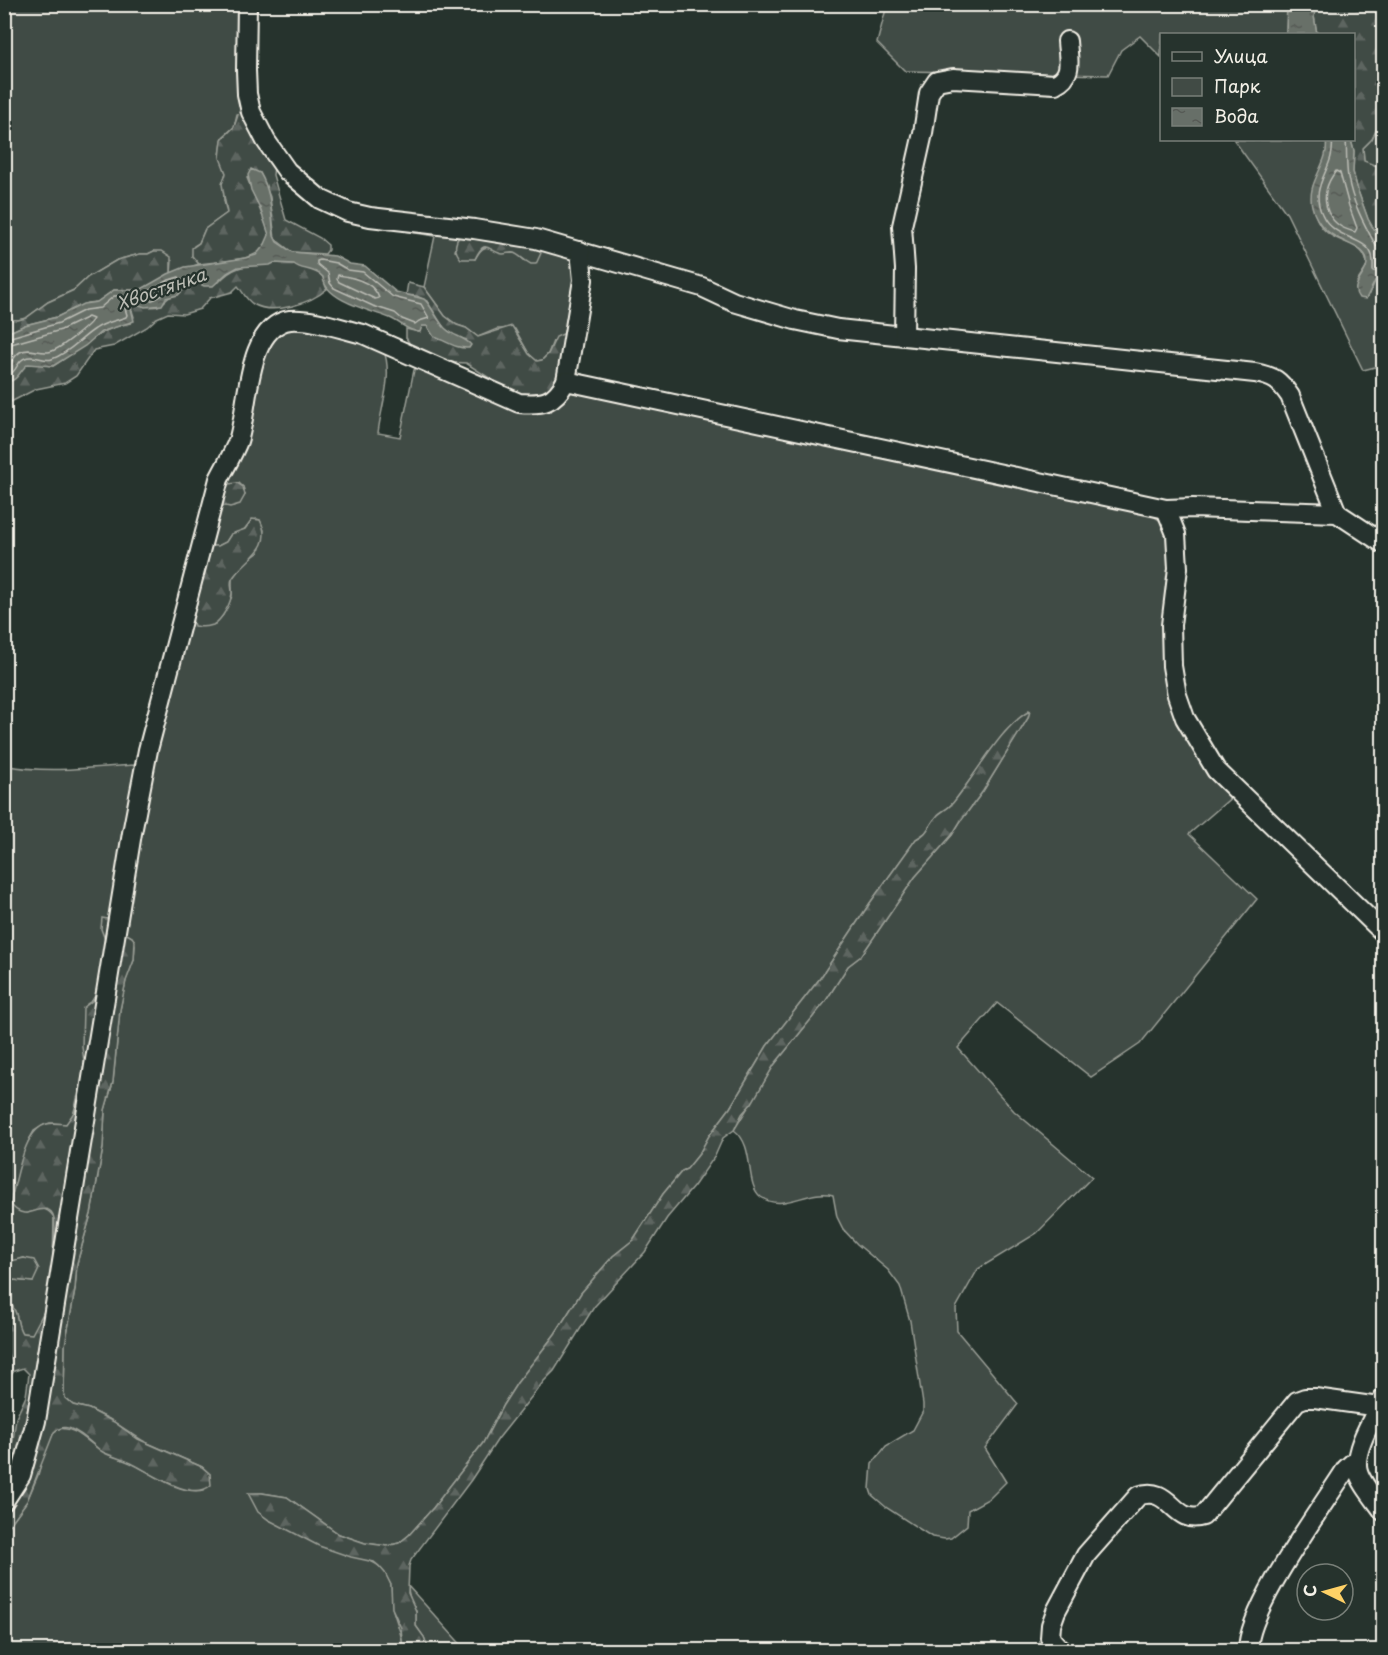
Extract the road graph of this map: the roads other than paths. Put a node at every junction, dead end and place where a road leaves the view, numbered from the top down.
1 (247, 4) edge
2 (1067, 41) dead end
3 (580, 251) junction
4 (904, 336) junction
5 (566, 381) junction
6 (1166, 509) junction
7 (1337, 513) junction
8 (1383, 544) edge
9 (1383, 933) edge
10 (1381, 1402) edge
11 (1357, 1459) junction
12 (4, 1501) edge
13 (1383, 1512) edge
14 (1061, 1650) edge
15 (1248, 1650) edge

1 - 3 street
2 - 4 street
3 - 4 street
3 - 5 street
4 - 7 street
5 - 6 street
5 - 12 street
6 - 7 street
6 - 9 street
7 - 8 street
10 - 11 street
10 - 14 street
11 - 13 street
11 - 15 street

